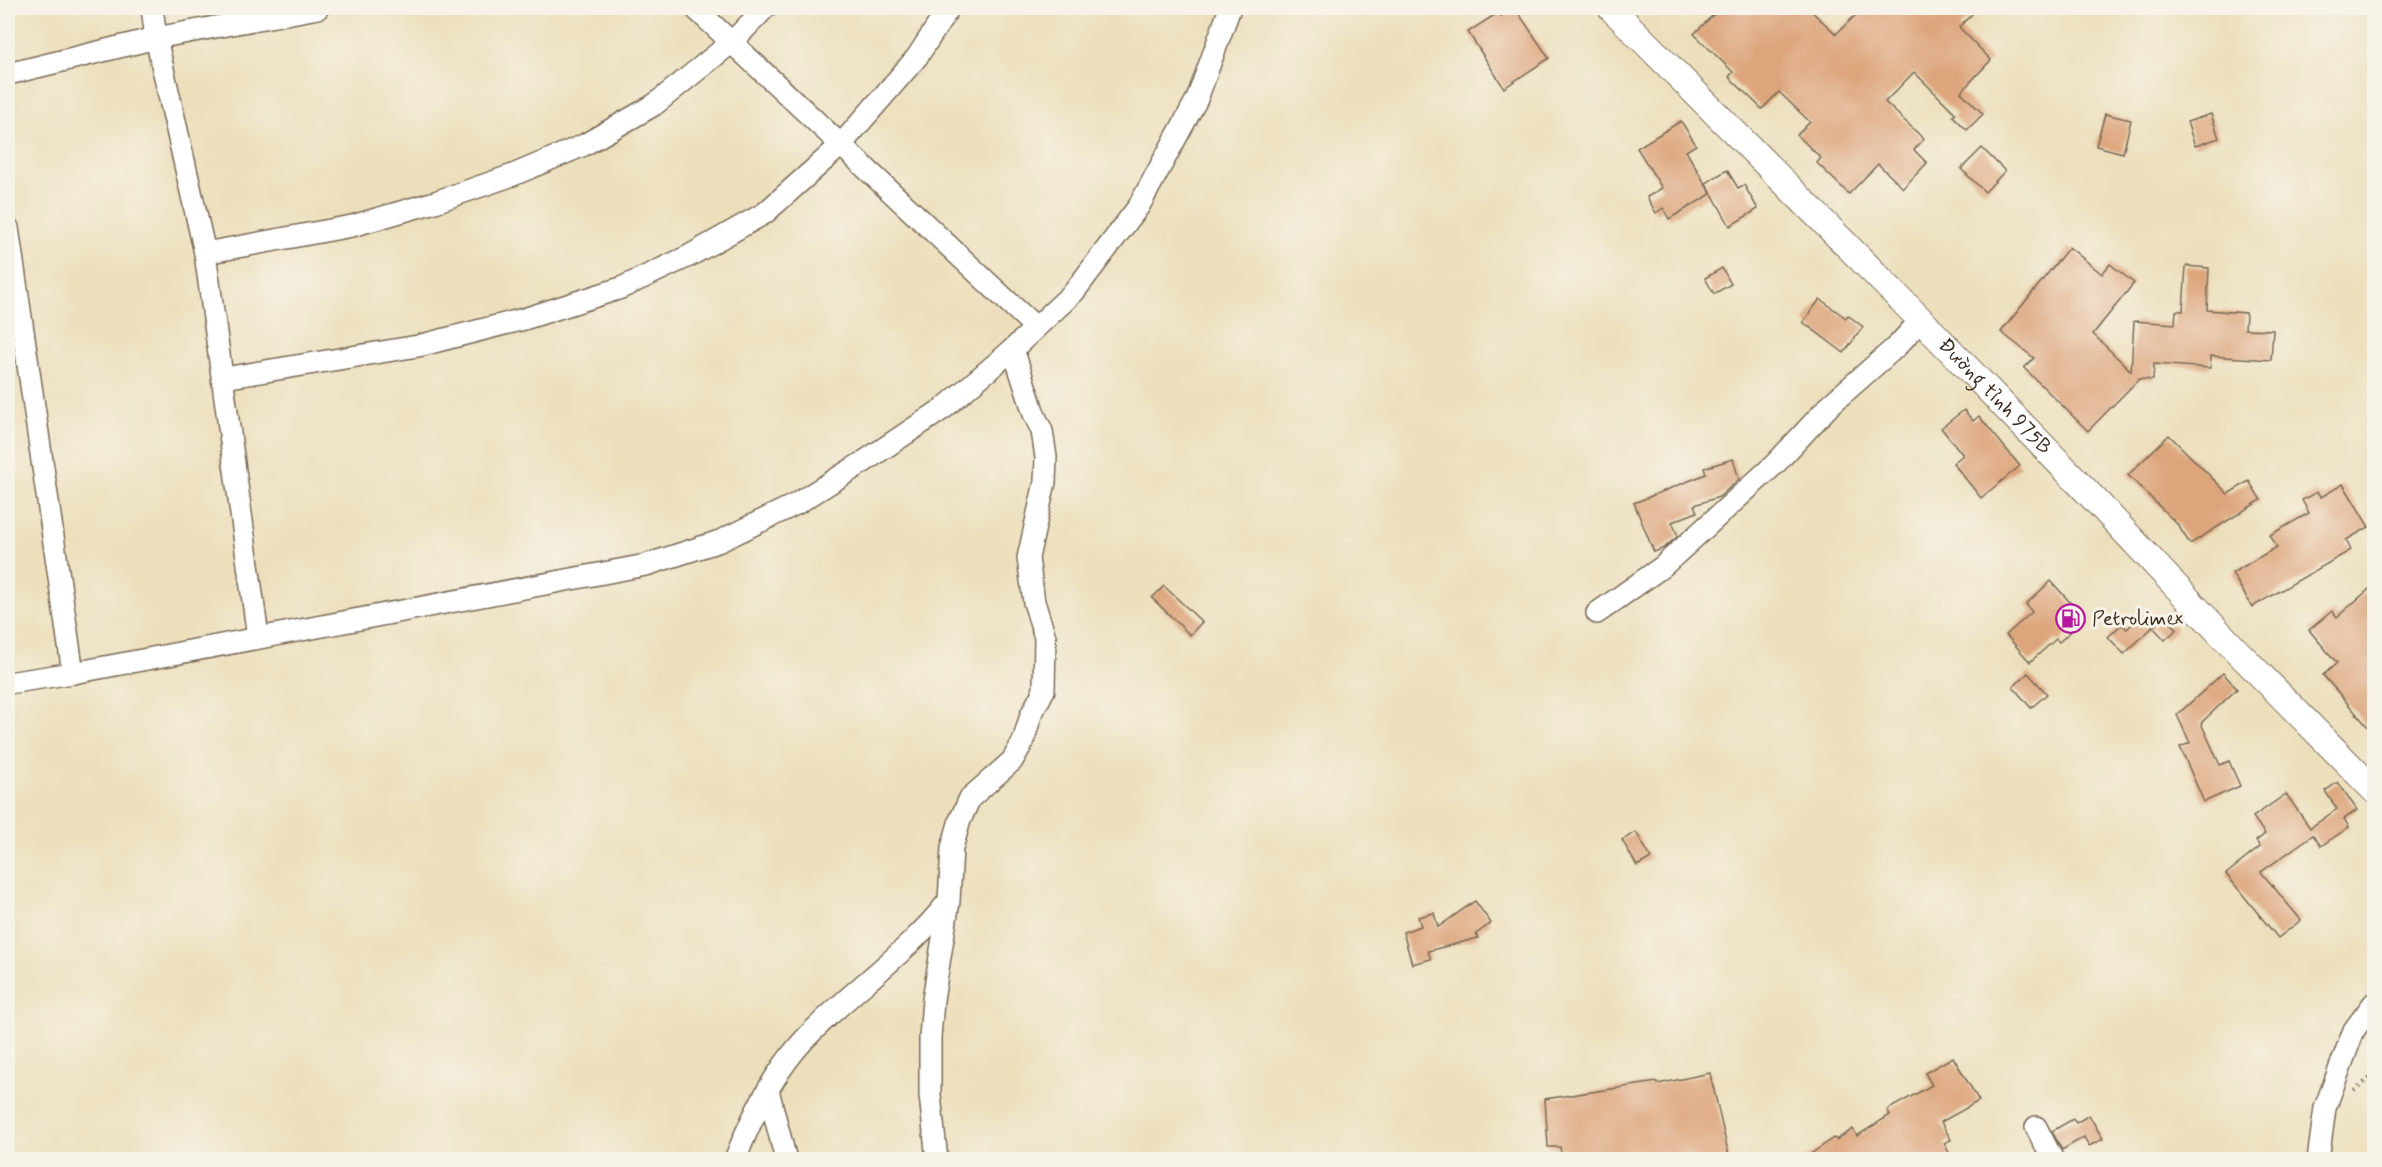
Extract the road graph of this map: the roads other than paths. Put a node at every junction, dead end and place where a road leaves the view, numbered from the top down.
1 (152, 8) edge
2 (318, 8) edge
3 (695, 8) edge
4 (765, 8) edge
5 (949, 8) edge
6 (1230, 8) edge
7 (1611, 8) edge
8 (156, 38) junction
9 (732, 42) junction
10 (8, 74) edge
11 (840, 146) junction
12 (8, 228) edge
13 (205, 253) junction
14 (11, 271) edge
15 (1922, 320) junction
16 (1035, 327) junction
17 (1013, 349) junction
18 (224, 378) junction
19 (1597, 613) dead end
20 (258, 637) junction
21 (73, 673) junction
22 (8, 683) edge
23 (2374, 790) edge
24 (949, 901) junction
25 (2374, 1003) edge
26 (768, 1090) junction
27 (2036, 1127) dead end
28 (735, 1160) edge
29 (786, 1160) edge
30 (937, 1160) edge
31 (2053, 1160) edge
32 (2318, 1160) edge

1 - 8 street
2 - 8 street
3 - 9 street
4 - 9 street
5 - 11 street
6 - 16 street
7 - 15 main road, Đường tỉnh 975B
8 - 10 street
8 - 13 street
9 - 11 street
9 - 13 street
11 - 16 street
11 - 18 street
12 - 14 street
13 - 18 street
14 - 21 street
15 - 19 street
15 - 23 main road, Đường tỉnh 975B
16 - 17 street
17 - 20 street
17 - 24 street
18 - 20 street
20 - 21 street
21 - 22 street
24 - 26 street
24 - 30 street
25 - 32 street
26 - 28 street
26 - 29 street
27 - 31 street

